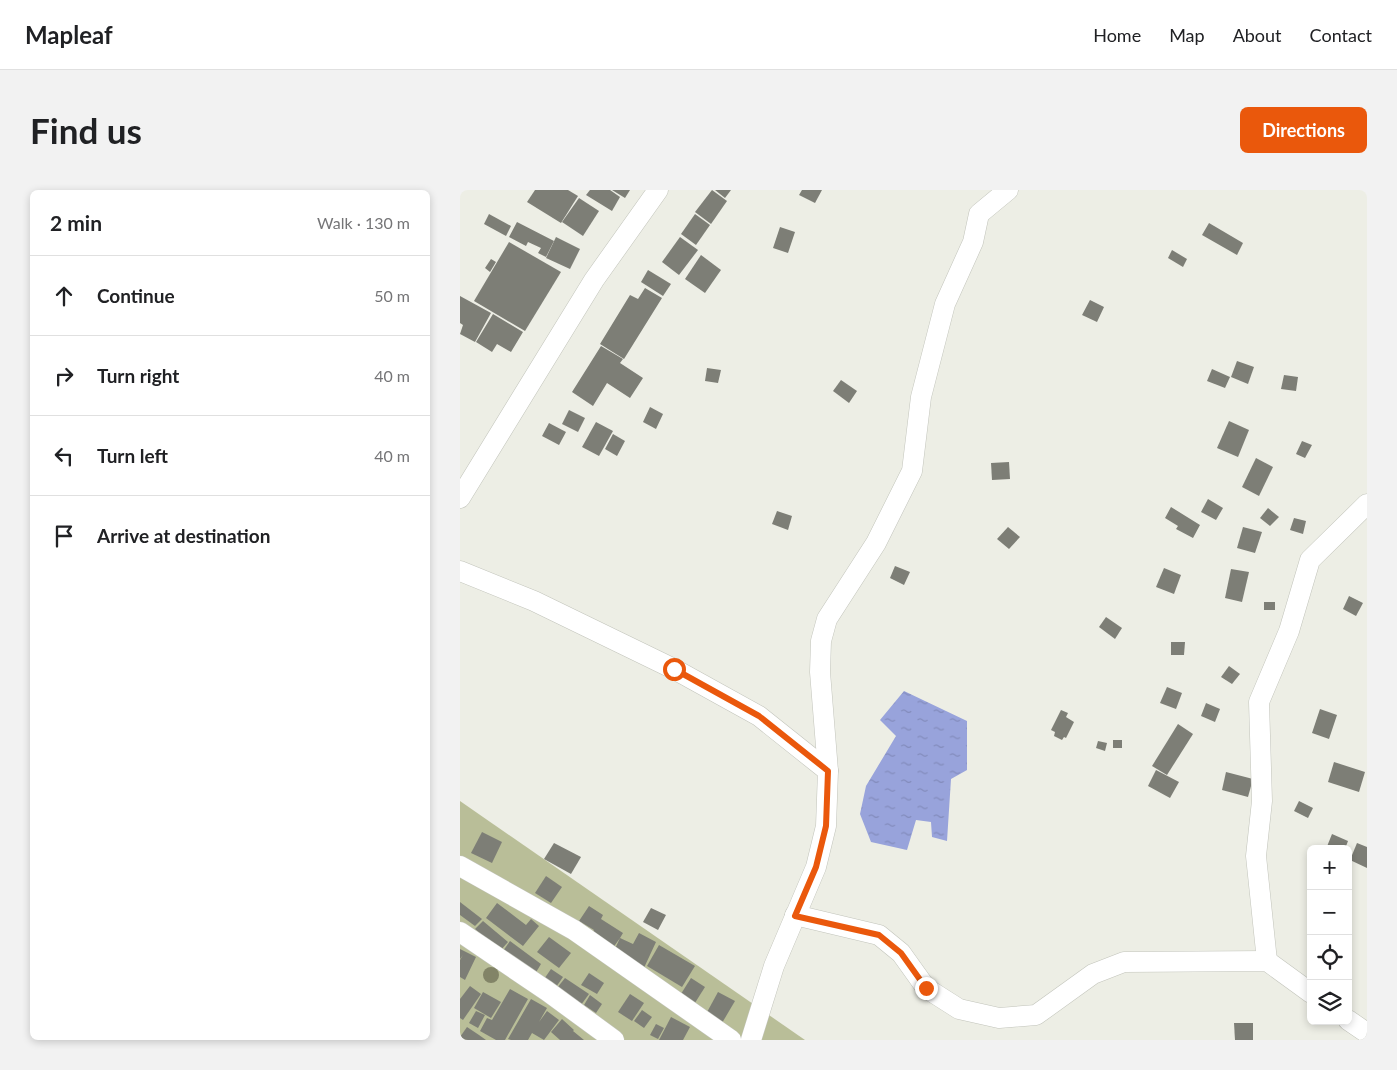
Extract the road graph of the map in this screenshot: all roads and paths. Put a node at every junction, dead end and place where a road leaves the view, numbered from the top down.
1 (658, 190) edge
2 (1008, 190) edge
3 (460, 498) edge
4 (1367, 504) edge
5 (460, 571) edge
6 (828, 771) junction
7 (460, 866) edge
8 (795, 916) junction
9 (460, 932) edge
10 (1267, 961) junction
11 (1307, 990) edge
12 (1352, 1023) edge
13 (1367, 1033) edge
14 (614, 1040) edge
15 (731, 1040) edge
16 (751, 1040) edge

1 - 3 street
2 - 6 street
4 - 10 street
5 - 6 street
6 - 8 street
7 - 15 street
8 - 10 street
8 - 16 street
9 - 14 street
10 - 11 street
12 - 13 street

